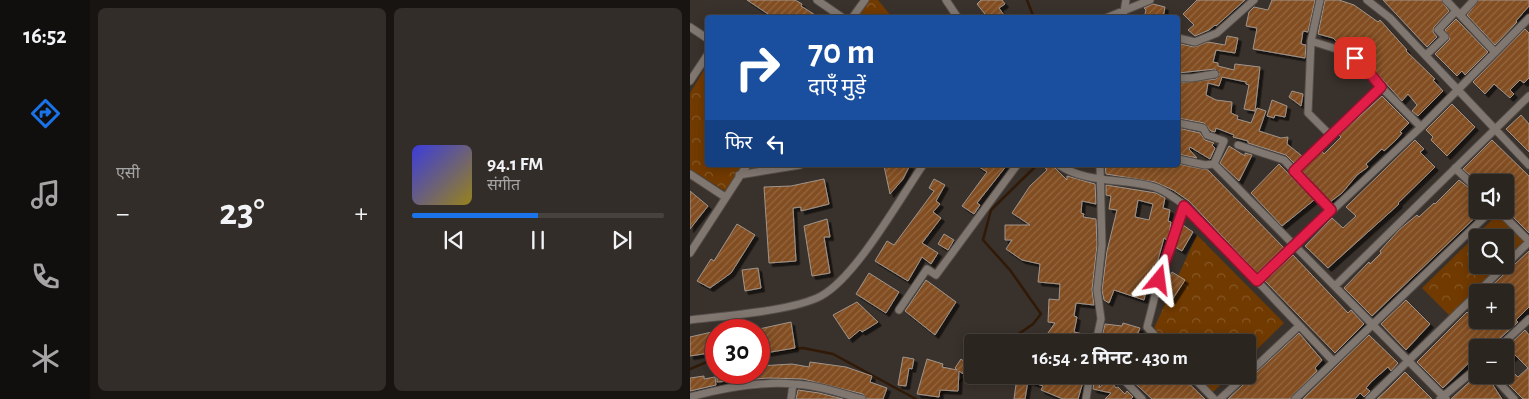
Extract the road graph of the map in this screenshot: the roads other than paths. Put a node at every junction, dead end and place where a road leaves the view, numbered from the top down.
1 (816, 0) edge
2 (865, 0) edge
3 (946, 0) edge
4 (1126, 0) edge
5 (1150, 0) edge
6 (1254, 0) edge
7 (1320, 0) edge
8 (1367, 0) edge
9 (1446, 0) edge
10 (1474, 0) edge
11 (1124, 12) junction
12 (1458, 13) junction
13 (838, 15) edge
14 (854, 15) edge
15 (956, 15) edge
16 (1114, 15) edge
17 (1529, 18) edge
18 (690, 27) edge
19 (705, 37) edge
20 (1180, 38) edge
21 (1311, 41) junction
22 (1494, 51) junction
23 (1426, 55) junction
24 (705, 58) edge
25 (1215, 74) dead end
26 (1180, 78) edge
27 (690, 81) edge
28 (1381, 87) junction
29 (1459, 90) junction
30 (1529, 96) edge
31 (1180, 123) edge
32 (1421, 127) junction
33 (1496, 128) junction
34 (1331, 136) junction
35 (1238, 145) dead end
36 (1180, 159) edge
37 (1214, 164) junction
38 (1529, 165) edge
39 (745, 167) edge
40 (788, 167) edge
41 (922, 167) edge
42 (1015, 167) edge
43 (1062, 167) edge
44 (1100, 167) edge
45 (1455, 168) junction
46 (1294, 171) junction
47 (690, 174) edge
48 (739, 175) junction
49 (1100, 179) junction
50 (1469, 181) edge
51 (725, 197) junction
52 (1184, 206) junction
53 (1331, 210) junction
54 (1482, 219) edge
55 (1507, 219) edge
56 (1529, 242) edge
57 (1294, 245) junction
58 (690, 254) edge
59 (1257, 281) junction
60 (1487, 284) edge
61 (1336, 286) junction
62 (1469, 302) edge
63 (898, 310) dead end
64 (1529, 319) edge
65 (690, 320) edge
66 (1371, 324) junction
67 (1299, 326) junction
68 (1098, 334) edge
69 (1154, 334) edge
70 (1508, 339) edge
71 (1408, 360) junction
72 (1333, 361) junction
73 (1256, 366) edge
74 (1469, 374) edge
75 (793, 384) junction
76 (1088, 384) edge
77 (1128, 384) edge
78 (1200, 384) edge
79 (1236, 384) edge
80 (1500, 384) edge
81 (690, 396) edge
82 (1443, 398) edge
83 (791, 399) edge
84 (862, 399) edge
85 (1086, 399) edge
86 (1142, 399) edge
87 (1214, 399) edge
88 (1220, 399) edge
89 (1295, 399) edge
90 (1369, 399) edge
91 (1514, 399) edge

1 - 13 street
2 - 14 street
3 - 15 street
4 - 11 street
5 - 11 street
6 - 20 street
7 - 21 street
8 - 23 street
9 - 12 street
10 - 12 street
11 - 16 street
12 - 22 street
12 - 23 street
17 - 22 street
18 - 19 street
21 - 28 street
21 - 34 street
22 - 29 street
23 - 29 street
24 - 27 street
25 - 26 street
28 - 32 street
28 - 34 street
29 - 32 street
29 - 33 street
30 - 33 street
31 - 37 street
32 - 53 street
33 - 38 street
33 - 45 street
34 - 46 street
35 - 46 street
36 - 37 street
37 - 57 street
39 - 48 street
40 - 48 street
41 - 65 street
42 - 63 street
43 - 49 street
44 - 49 street
45 - 50 street
45 - 61 street
46 - 53 street
47 - 51 street
48 - 51 street
49 - 52 street
49 - 68 street
51 - 58 street
52 - 59 street
52 - 69 street
53 - 57 street
54 - 66 street
55 - 56 street
56 - 60 street
57 - 59 street
57 - 61 street
59 - 67 street
61 - 66 street
62 - 71 street
64 - 70 street
66 - 71 street
66 - 72 street
67 - 72 street
67 - 73 street
71 - 82 street
71 - 90 street
72 - 89 street
74 - 82 street
75 - 81 street
75 - 83 street
75 - 84 street
76 - 85 street
77 - 86 street
78 - 87 street
79 - 88 street
80 - 91 street

